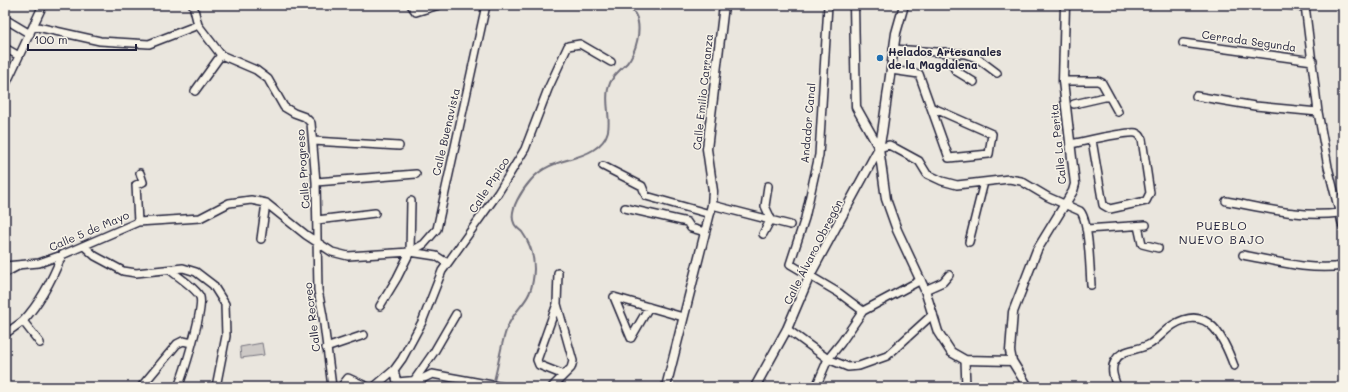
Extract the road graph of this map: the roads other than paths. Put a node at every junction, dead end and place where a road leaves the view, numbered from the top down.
1 (43, 5) edge
2 (193, 5) edge
3 (411, 5) edge
4 (438, 5) edge
5 (486, 5) edge
6 (724, 5) edge
7 (828, 5) edge
8 (854, 5) edge
9 (904, 5) edge
10 (1065, 5) edge
11 (1287, 5) edge
12 (1305, 6) edge
13 (5, 19) edge
14 (198, 25) junction
15 (33, 26) junction
16 (30, 34) junction
17 (1183, 43) dead end
18 (5, 48) edge
19 (893, 49) junction
20 (945, 52) junction
21 (221, 54) junction
22 (19, 56) junction
23 (1313, 61) junction
24 (610, 62) dead end
25 (890, 70) junction
26 (998, 72) dead end
27 (1062, 81) junction
28 (974, 82) dead end
29 (5, 86) edge
30 (195, 91) dead end
31 (1109, 96) junction
32 (1196, 96) dead end
33 (1074, 104) dead end
34 (930, 107) junction
35 (1118, 112) dead end
36 (1318, 112) junction
37 (1092, 140) junction
38 (313, 141) junction
39 (1070, 144) junction
40 (399, 146) dead end
41 (879, 148) junction
42 (603, 166) dead end
43 (140, 173) dead end
44 (416, 174) dead end
45 (316, 182) junction
46 (984, 182) junction
47 (768, 186) dead end
48 (411, 201) dead end
49 (1226, 202) dead end
50 (266, 203) junction
51 (1065, 204) junction
52 (712, 205) junction
53 (625, 208) dead end
54 (375, 213) dead end
55 (1339, 213) junction
56 (710, 214) junction
57 (771, 219) junction
58 (317, 220) junction
59 (138, 222) junction
60 (790, 224) dead end
61 (1146, 225) dead end
62 (1138, 226) junction
63 (1343, 227) edge
64 (1086, 229) junction
65 (705, 232) junction
66 (763, 234) dead end
67 (261, 239) dead end
68 (969, 242) dead end
69 (318, 244) junction
70 (84, 246) junction
71 (1158, 248) dead end
72 (410, 252) junction
73 (62, 255) junction
74 (1243, 256) dead end
75 (447, 263) junction
76 (20, 265) junction
77 (5, 266) edge
78 (1343, 266) edge
79 (170, 270) junction
80 (5, 273) edge
81 (558, 273) dead end
82 (810, 275) junction
83 (949, 275) dead end
84 (921, 280) junction
85 (1091, 285) dead end
86 (925, 290) junction
87 (558, 304) junction
88 (380, 306) dead end
89 (649, 307) junction
90 (863, 311) junction
91 (456, 314) dead end
92 (933, 314) junction
93 (683, 317) junction
94 (23, 321) junction
95 (787, 328) junction
96 (5, 334) edge
97 (364, 335) dead end
98 (40, 343) dead end
99 (192, 343) junction
100 (326, 348) junction
101 (828, 359) junction
102 (965, 360) junction
103 (1012, 361) junction
104 (1234, 366) dead end
105 (394, 370) junction
106 (564, 375) junction
107 (411, 384) edge
108 (141, 387) edge
109 (178, 387) edge
110 (216, 387) edge
111 (332, 387) edge
112 (341, 387) edge
113 (368, 387) edge
114 (374, 387) edge
115 (503, 387) edge
116 (552, 387) edge
117 (666, 387) edge
118 (755, 387) edge
119 (816, 387) edge
120 (966, 387) edge
121 (1028, 387) edge
122 (1117, 387) edge

1 - 15 street
2 - 14 street, Calle Progreso
3 - 4 street
5 - 72 street, Calle Buenavista
6 - 52 street, Calle Emilio Carranza
7 - 82 street, Andador Canal
8 - 41 street
9 - 19 street
10 - 27 street, Calle La Perita
11 - 12 street
12 - 23 street
13 - 16 street
14 - 15 street
14 - 21 street, Calle Progreso
15 - 16 street
16 - 22 street
17 - 23 street, Cerrada Segunda
18 - 22 street
19 - 20 street
19 - 25 street
20 - 26 street
20 - 28 street
21 - 30 street
21 - 38 street, Calle Progreso
22 - 29 street
23 - 36 street
24 - 75 street, Calle Pipico
25 - 34 street
25 - 41 street
27 - 31 street
27 - 39 street, Calle La Perita
31 - 33 street
31 - 35 street
32 - 36 street
34 - 34 street
36 - 55 street
37 - 37 street
37 - 39 street
38 - 40 street
38 - 45 street, Calle Progreso
39 - 51 street, Calle La Perita
41 - 46 street
41 - 82 street, Calle Álvaro Obregón
41 - 84 street
42 - 56 street
43 - 59 street
44 - 45 street
45 - 58 street, Calle Progreso
46 - 51 street
46 - 68 street
47 - 57 street
48 - 72 street
49 - 55 street
50 - 59 street, Calle 5 de Mayo
50 - 67 street
50 - 69 street
51 - 64 street
51 - 103 street, Calle La Perita
52 - 56 street, Calle Emilio Carranza
52 - 57 street
53 - 65 street
54 - 58 street
55 - 63 street
56 - 65 street, Calle Emilio Carranza
57 - 60 street
57 - 66 street
58 - 69 street, Calle Progreso
59 - 70 street, Calle 5 de Mayo
61 - 62 street
62 - 64 street
62 - 71 street
64 - 85 street
65 - 93 street, Calle Emilio Carranza
69 - 72 street
69 - 100 street, Calle Recreo
70 - 73 street, Calle 5 de Mayo
70 - 79 street
72 - 75 street
72 - 88 street
73 - 76 street, Calle 5 de Mayo
73 - 94 street
74 - 78 street
75 - 105 street, Calle Pipico
76 - 77 street, Calle 5 de Mayo
76 - 80 street
79 - 99 street
79 - 110 street
81 - 87 street
82 - 90 street
82 - 95 street, Calle Álvaro Obregón
83 - 86 street
84 - 86 street
84 - 90 street
86 - 92 street
87 - 106 street
87 - 106 street
89 - 89 street
89 - 93 street
90 - 101 street
91 - 107 street
92 - 101 street
92 - 102 street
93 - 117 street, Calle Emilio Carranza
94 - 96 street
94 - 98 street
95 - 101 street
95 - 118 street, Calle Álvaro Obregón
97 - 100 street
99 - 108 street
99 - 109 street
100 - 111 street, Calle Recreo
101 - 119 street
102 - 103 street
102 - 120 street
103 - 121 street
104 - 122 street
105 - 107 street
105 - 114 street, Calle Pipico
106 - 116 street
107 - 115 street
112 - 113 street

